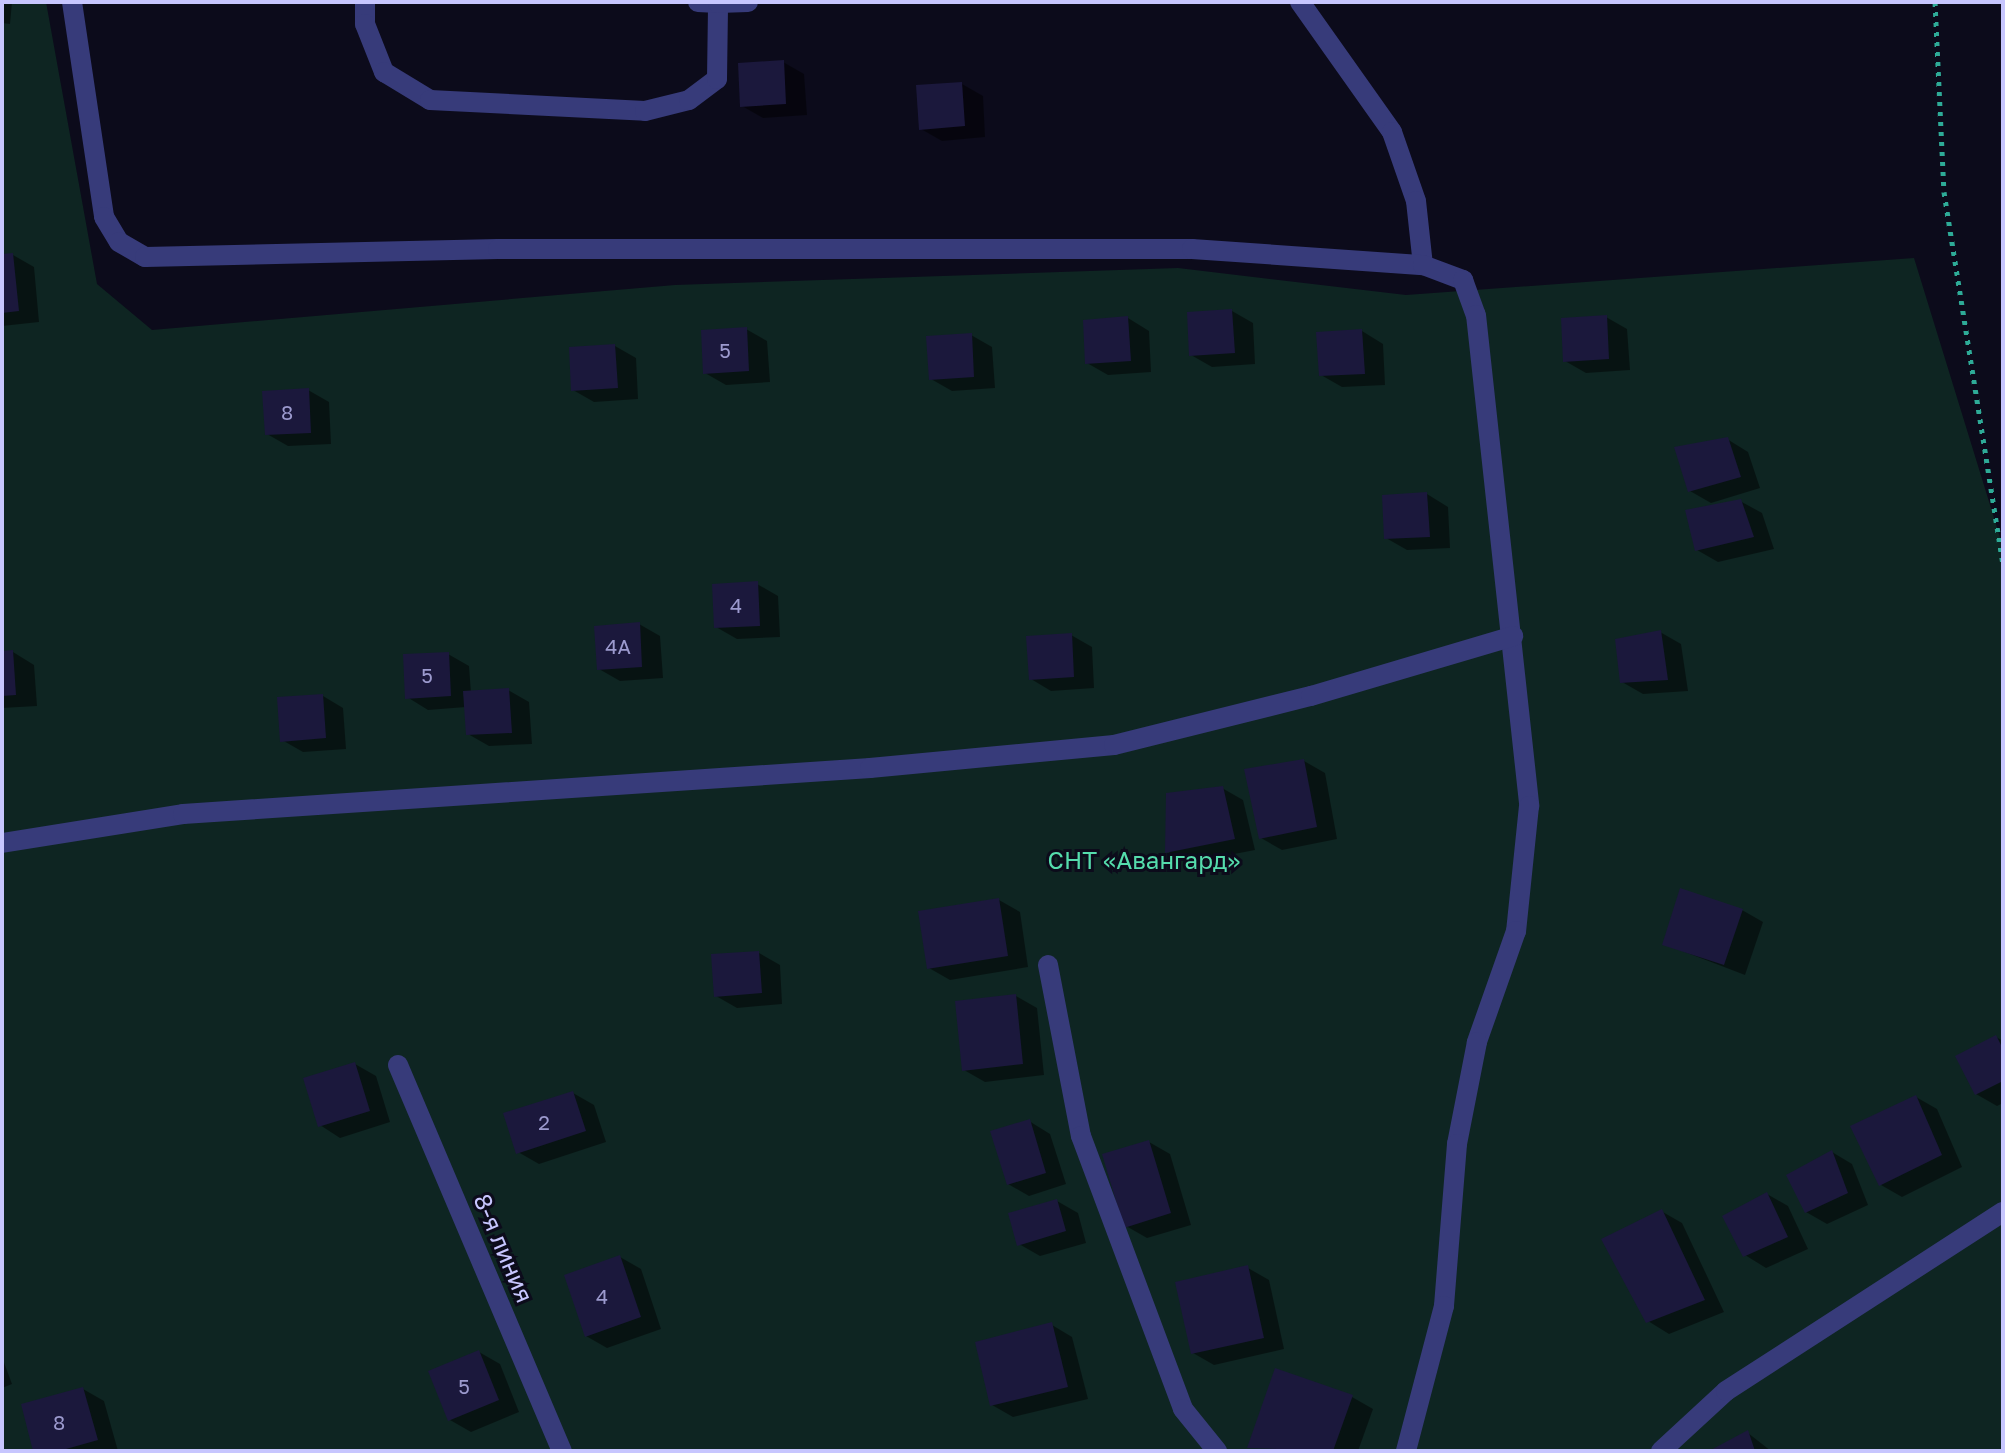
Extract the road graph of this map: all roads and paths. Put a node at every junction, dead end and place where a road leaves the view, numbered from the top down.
1 (72, 2) edge
2 (365, 2) edge
3 (748, 2) edge
4 (1300, 2) edge
5 (1935, 2) edge
6 (708, 3) edge
7 (1423, 265) junction
8 (2003, 564) edge
9 (1513, 636) junction
10 (2, 843) edge
11 (1048, 965) dead end
12 (398, 1065) dead end
13 (2003, 1212) edge
14 (562, 1451) edge
15 (1217, 1451) edge
16 (1406, 1451) edge
17 (1661, 1451) edge

1 - 7 street
2 - 6 street
3 - 6 street
4 - 7 street
5 - 8 path
7 - 9 street
9 - 10 street
9 - 16 street
11 - 15 street
12 - 14 street, 8-я линия
13 - 17 street

